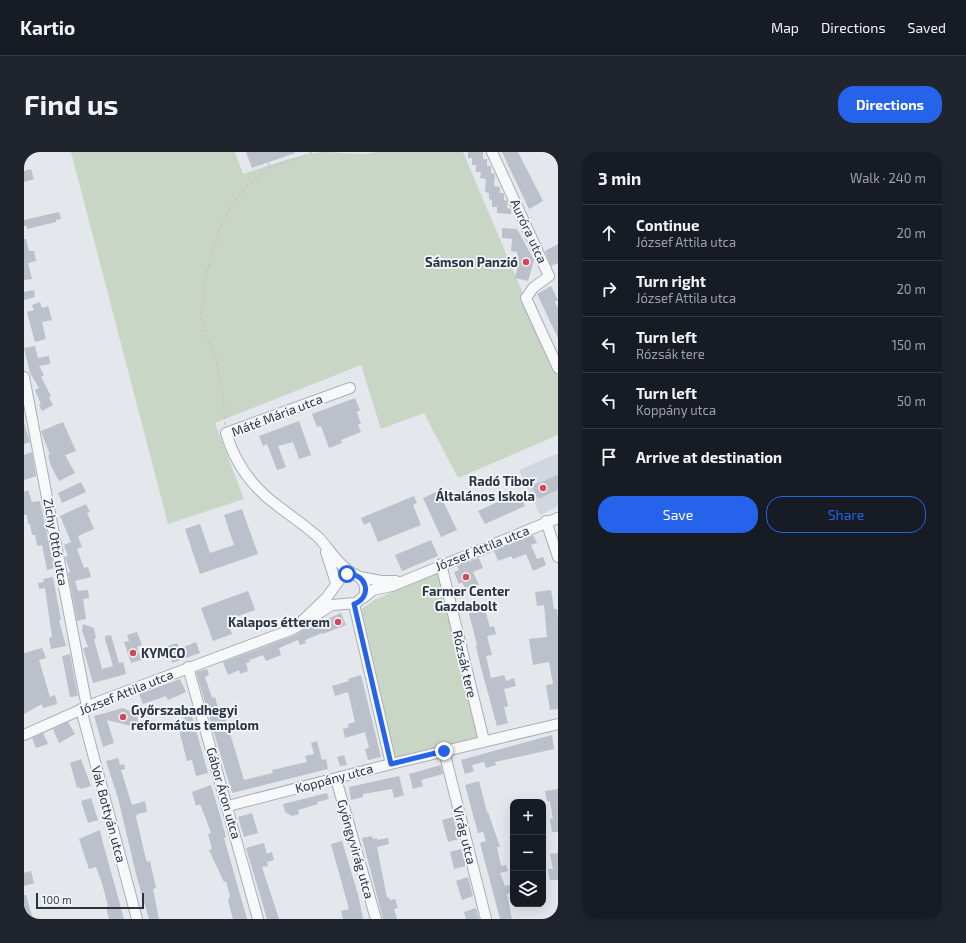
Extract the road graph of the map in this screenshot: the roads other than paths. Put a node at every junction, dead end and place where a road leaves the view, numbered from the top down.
1 (492, 152) edge
2 (554, 275) edge
3 (558, 368) edge
4 (24, 378) edge
5 (350, 388) dead end
6 (558, 518) edge
7 (546, 522) junction
8 (320, 540) junction
9 (558, 557) edge
10 (441, 564) junction
11 (356, 575) junction
12 (406, 579) junction
13 (336, 584) junction
14 (354, 602) junction
15 (296, 626) junction
16 (188, 667) junction
17 (84, 708) junction
18 (558, 724) edge
19 (24, 735) edge
20 (484, 741) junction
21 (444, 751) junction
22 (391, 764) junction
23 (336, 779) junction
24 (228, 806) junction
25 (137, 919) edge
26 (258, 919) edge
27 (376, 919) edge
28 (486, 919) edge

1 - 2 street, Auróra utca
2 - 3 street, Auróra utca
4 - 17 street, Zichy Ottó utca
5 - 8 street, Máté Mária utca
6 - 7 street, József Attila utca
7 - 9 street
7 - 10 street, József Attila utca
8 - 11 street, Máté Mária utca
8 - 13 street, Máté Mária utca
10 - 12 street, József Attila utca
10 - 20 street, Rózsák tere
11 - 12 street
11 - 13 street, József Attila utca
11 - 14 street
12 - 14 street, József Attila utca
13 - 14 street
13 - 15 street, József Attila utca
14 - 15 street, József Attila utca
14 - 22 street
15 - 16 street, József Attila utca
16 - 17 street, József Attila utca
16 - 24 street, Gábor Áron utca
17 - 19 street, József Attila utca
17 - 25 street, Vak Bottyán utca
18 - 20 street, Koppány utca
20 - 21 street, Koppány utca
21 - 22 street, Koppány utca
21 - 28 street, Virág utca
22 - 23 street, Koppány utca
23 - 24 street, Koppány utca
23 - 27 street, Gyöngyvirág utca
24 - 26 street, Gábor Áron utca

